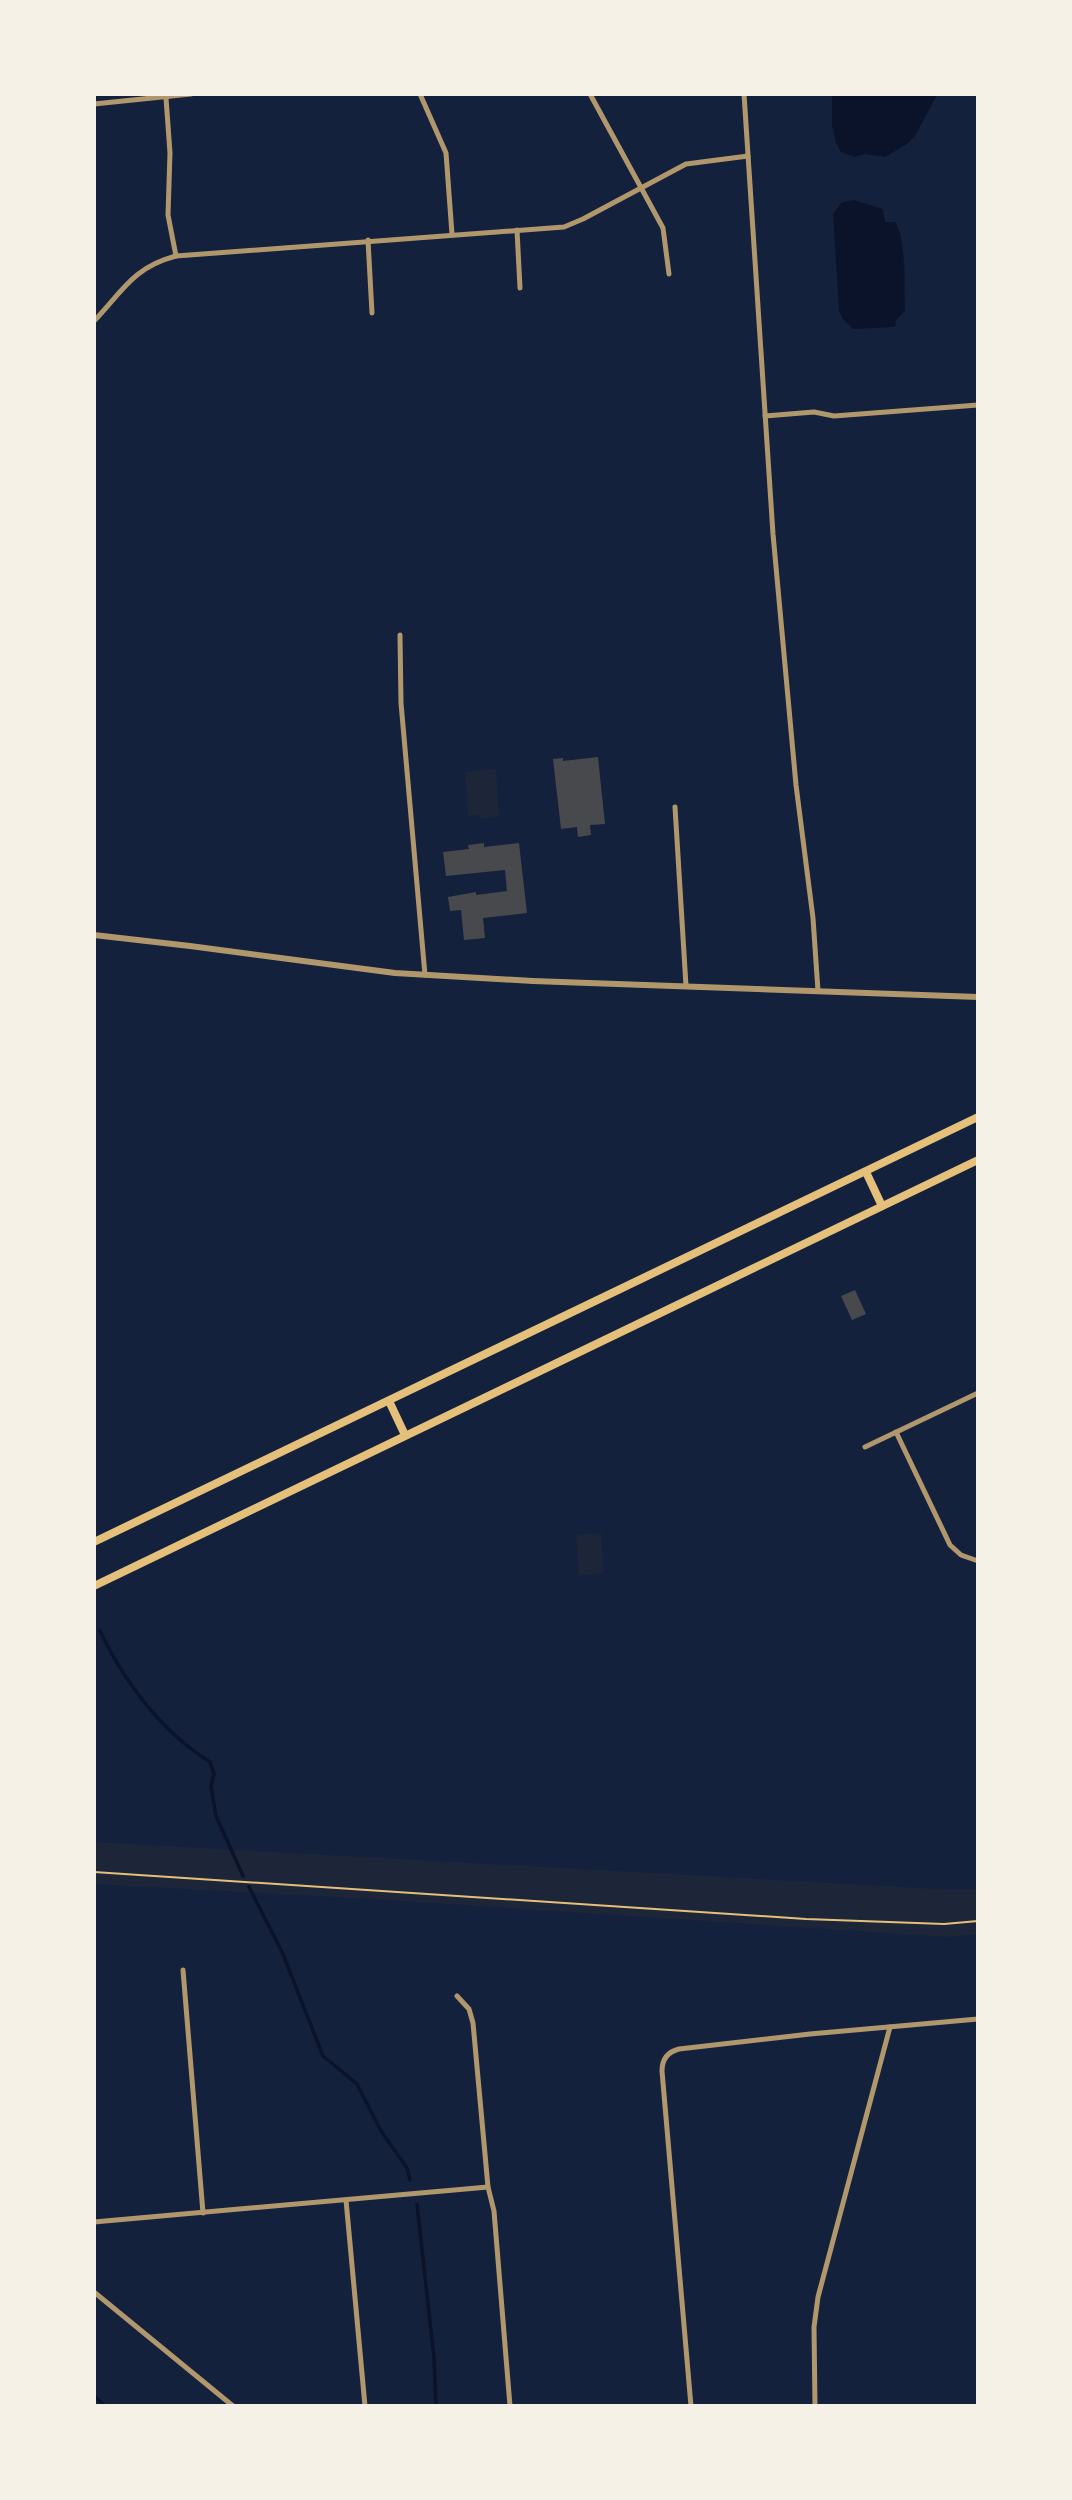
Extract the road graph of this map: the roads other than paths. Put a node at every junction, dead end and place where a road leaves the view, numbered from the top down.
1 (191, 94) edge
2 (420, 94) edge
3 (590, 94) edge
4 (744, 94) edge
5 (166, 98) junction
6 (94, 104) edge
7 (748, 156) junction
8 (642, 187) junction
9 (517, 230) junction
10 (452, 234) junction
11 (368, 240) junction
12 (176, 256) junction
13 (669, 274) dead end
14 (520, 288) dead end
15 (372, 313) dead end
16 (94, 321) edge
17 (978, 405) edge
18 (765, 416) junction
19 (400, 635) dead end
20 (675, 807) dead end
21 (94, 936) edge
22 (425, 975) junction
23 (686, 986) junction
24 (818, 991) junction
25 (978, 997) edge
26 (978, 1118) edge
27 (978, 1160) edge
28 (866, 1172) junction
29 (882, 1206) junction
30 (978, 1392) edge
31 (389, 1401) junction
32 (896, 1432) junction
33 (405, 1435) junction
34 (865, 1447) dead end
35 (94, 1542) edge
36 (978, 1561) edge
37 (94, 1586) edge
38 (183, 1970) dead end
39 (457, 1996) dead end
40 (978, 2020) edge
41 (890, 2027) junction
42 (488, 2187) junction
43 (346, 2200) junction
44 (203, 2213) junction
45 (94, 2222) edge
46 (94, 2292) edge
47 (233, 2406) edge
48 (365, 2406) edge
49 (510, 2406) edge
50 (691, 2406) edge
51 (815, 2406) edge

1 - 5 street
2 - 10 street
3 - 8 street
4 - 7 street
5 - 6 street
5 - 12 street
7 - 8 street
7 - 18 street
8 - 9 street
8 - 13 street
9 - 10 street
9 - 14 street
10 - 11 street
11 - 12 street
11 - 15 street
12 - 16 street
17 - 18 street
18 - 24 street
19 - 22 street
20 - 23 street
21 - 22 street
22 - 23 street
23 - 24 street
24 - 25 street
26 - 28 main road
27 - 29 main road
28 - 29 main road
28 - 31 main road
29 - 33 main road
30 - 32 street
31 - 33 main road
31 - 35 main road
32 - 34 street
32 - 36 street
33 - 37 main road
38 - 44 street
39 - 42 street
40 - 41 street
41 - 50 street
41 - 51 street
42 - 43 street
42 - 49 street
43 - 44 street
43 - 48 street
44 - 45 street
46 - 47 street

